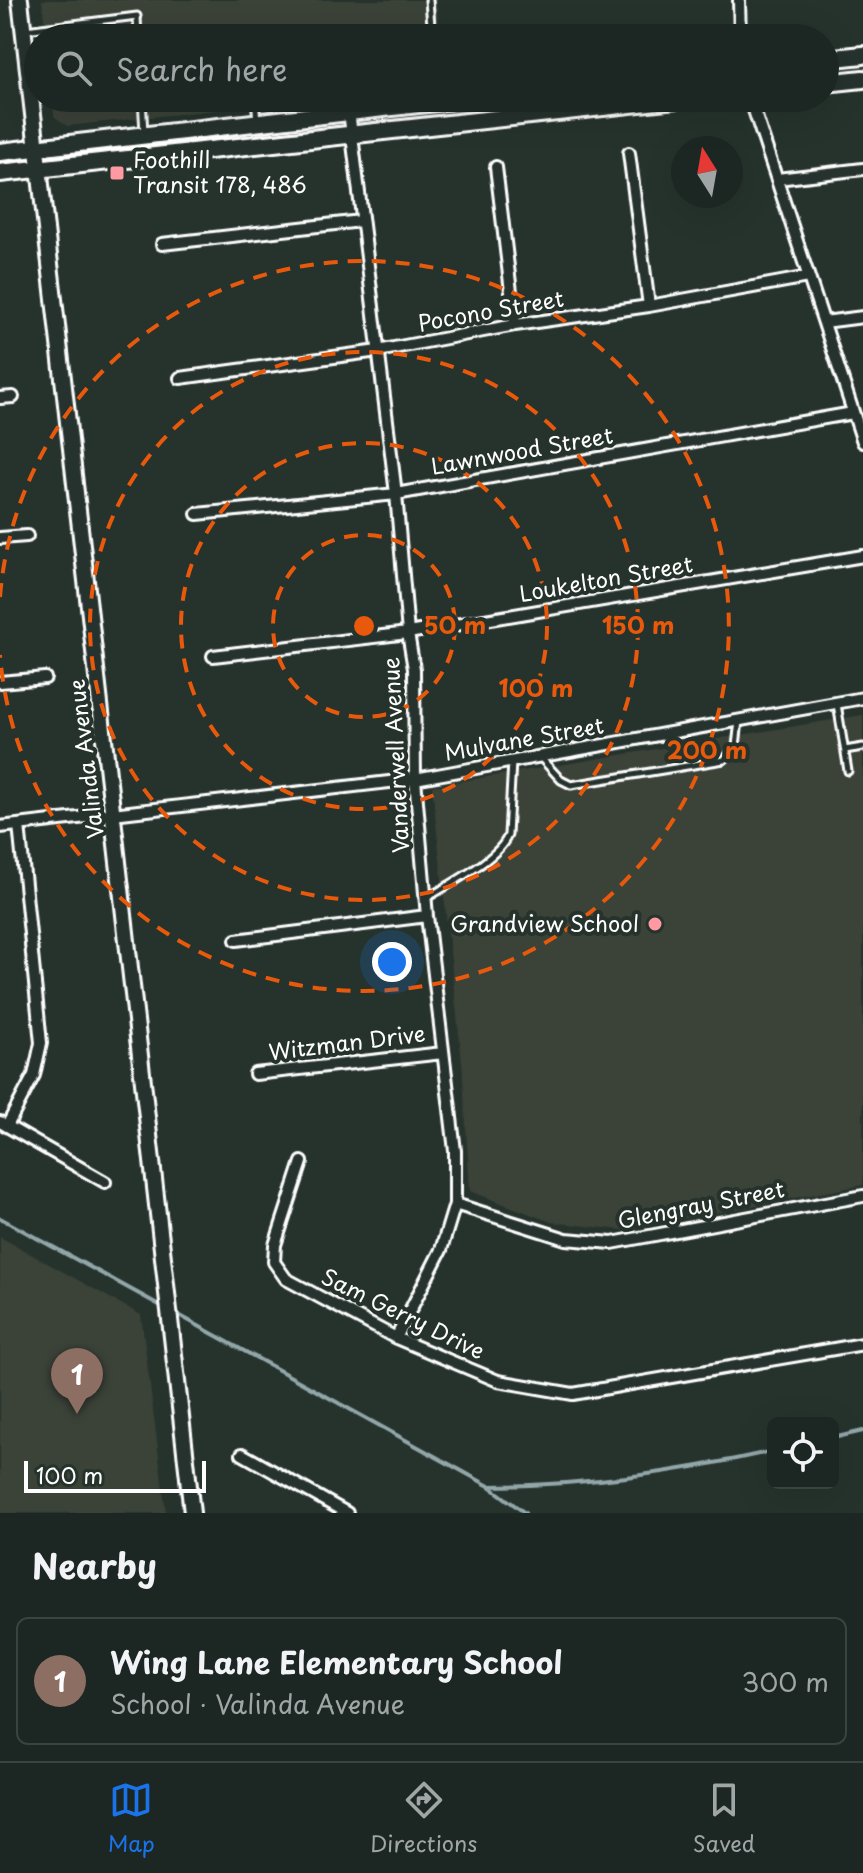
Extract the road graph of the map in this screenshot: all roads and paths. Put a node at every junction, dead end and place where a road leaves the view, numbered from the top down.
1 (20, 0) edge
2 (429, 0) edge
3 (739, 0) edge
4 (72, 24) edge
5 (137, 24) edge
6 (431, 24) edge
7 (740, 24) edge
8 (24, 30) edge
9 (863, 55) edge
10 (839, 58) edge
11 (863, 79) edge
12 (839, 82) edge
13 (33, 112) edge
14 (143, 112) edge
15 (256, 112) edge
16 (341, 112) edge
17 (349, 112) edge
18 (559, 112) edge
19 (755, 112) edge
20 (257, 122) junction
21 (144, 135) junction
22 (352, 135) junction
23 (37, 148) junction
24 (0, 152) edge
25 (629, 153) dead end
26 (496, 167) dead end
27 (39, 168) junction
28 (863, 169) edge
29 (0, 173) edge
30 (777, 179) junction
31 (361, 221) junction
32 (162, 244) dead end
33 (808, 277) junction
34 (649, 306) junction
35 (863, 317) edge
36 (824, 322) junction
37 (515, 325) junction
38 (378, 351) junction
39 (180, 378) dead end
40 (13, 397) dead end
41 (0, 398) edge
42 (853, 413) junction
43 (863, 442) edge
44 (396, 494) junction
45 (197, 514) dead end
46 (27, 536) dead end
47 (0, 538) edge
48 (863, 556) edge
49 (408, 633) junction
50 (213, 656) dead end
51 (45, 678) dead end
52 (0, 682) edge
53 (863, 698) edge
54 (837, 703) junction
55 (739, 720) junction
56 (863, 747) edge
57 (845, 750) junction
58 (539, 756) junction
59 (512, 761) junction
60 (848, 771) dead end
61 (415, 779) junction
62 (114, 814) junction
63 (19, 825) junction
64 (0, 827) edge
65 (426, 898) junction
66 (427, 916) junction
67 (236, 940) dead end
68 (443, 1053) junction
69 (255, 1074) dead end
70 (3, 1124) edge
71 (302, 1162) dead end
72 (105, 1182) dead end
73 (863, 1196) edge
74 (455, 1204) junction
75 (396, 1338) junction
76 (863, 1344) edge
77 (242, 1454) dead end
78 (192, 1513) edge
79 (347, 1513) edge

1 - 8 main road, Valinda Avenue
2 - 6 lane
3 - 7 street
4 - 5 lane
9 - 10 main road
11 - 12 main road
13 - 23 main road, Valinda Avenue
14 - 21 lane
15 - 20 lane
16 - 20 main road
17 - 22 street, Vanderwell Avenue
18 - 22 main road
19 - 30 street
20 - 21 main road
21 - 23 main road
22 - 27 main road
22 - 31 street, Vanderwell Avenue
23 - 24 main road
23 - 27 main road, Valinda Avenue
25 - 34 street
26 - 37 street
27 - 29 main road
27 - 62 main road, Valinda Avenue
28 - 30 street
30 - 33 street
31 - 32 street
31 - 38 street, Vanderwell Avenue
33 - 34 street, Pocono Street
33 - 36 street
34 - 37 street, Pocono Street
35 - 36 street
36 - 42 street
37 - 38 street, Pocono Street
38 - 39 street, Pocono Street
38 - 44 street, Vanderwell Avenue
40 - 41 street
42 - 43 street
42 - 44 street, Lawnwood Street
44 - 45 street, Lawnwood Street
44 - 49 street, Vanderwell Avenue
46 - 47 street
48 - 49 street, Loukelton Street
49 - 50 street, Loukelton Street
49 - 61 street, Vanderwell Avenue
51 - 52 street
53 - 54 street, Mulvane Street
54 - 55 street, Mulvane Street
54 - 57 lane
55 - 58 street, Mulvane Street
55 - 58 lane
56 - 57 lane
57 - 60 lane
58 - 59 street, Mulvane Street
59 - 61 street, Mulvane Street
59 - 65 lane
61 - 62 street, Mulvane Street
61 - 65 street, Vanderwell Avenue
62 - 63 street, Mulvane Street
62 - 78 main road, Valinda Avenue
63 - 64 street, Mulvane Street
63 - 70 street
65 - 66 street, Vanderwell Avenue
66 - 67 street
66 - 68 street, Vanderwell Avenue
68 - 69 street, Witzman Drive
68 - 74 street, Vanderwell Avenue
70 - 72 street
71 - 75 street, Sam Gerry Drive
73 - 74 street, Glengray Street
74 - 75 street, Vanderwell Avenue
75 - 76 street, Sam Gerry Drive
77 - 79 street

